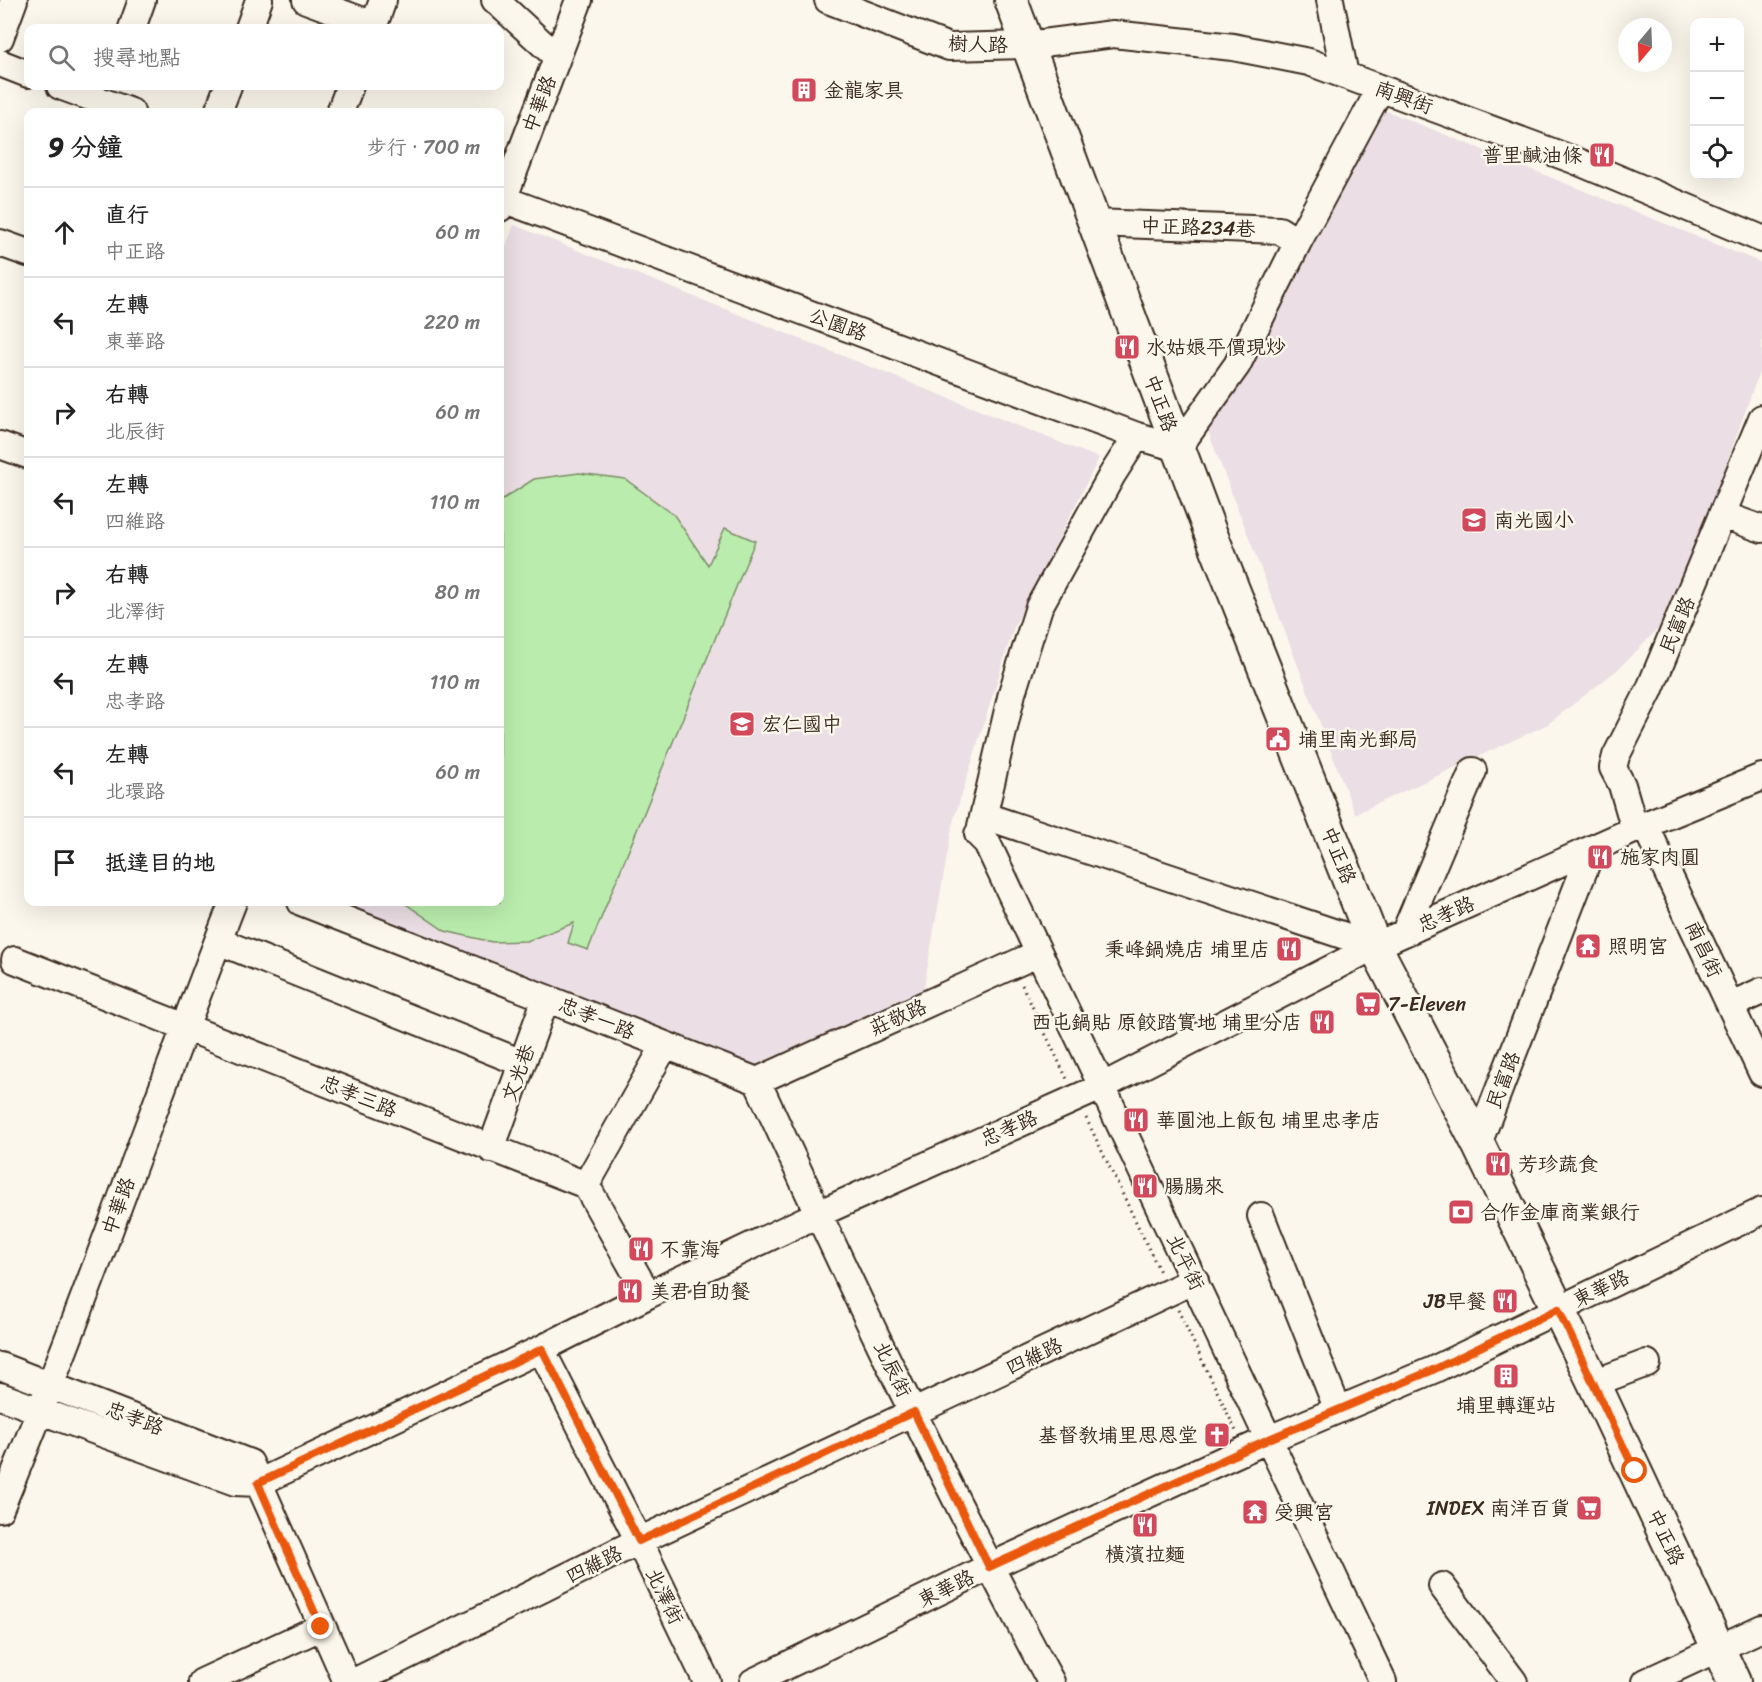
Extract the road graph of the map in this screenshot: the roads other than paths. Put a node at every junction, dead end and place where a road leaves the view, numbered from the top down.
1 (14, 0) edge
2 (142, 0) edge
3 (259, 0) edge
4 (306, 0) edge
5 (383, 0) edge
6 (495, 0) edge
7 (579, 0) edge
8 (1011, 0) edge
9 (1330, 0) edge
10 (844, 3) edge
11 (133, 24) edge
12 (250, 24) edge
13 (366, 24) edge
14 (375, 24) edge
15 (0, 38) edge
16 (1028, 45) junction
17 (557, 57) junction
18 (0, 63) edge
19 (24, 72) edge
20 (1345, 75) junction
21 (1380, 89) junction
22 (85, 90) edge
23 (226, 90) edge
24 (348, 90) edge
25 (110, 94) edge
26 (126, 108) edge
27 (220, 108) edge
28 (342, 108) edge
29 (504, 194) edge
30 (504, 203) edge
31 (1094, 223) junction
32 (1762, 239) edge
33 (1298, 242) junction
34 (0, 243) edge
35 (24, 252) edge
36 (1762, 418) edge
37 (1137, 436) junction
38 (0, 445) edge
39 (1178, 448) junction
40 (24, 454) edge
41 (1723, 515) junction
42 (1762, 529) edge
43 (1473, 771) dead end
44 (1762, 777) edge
45 (1640, 828) junction
46 (984, 835) junction
47 (1592, 849) junction
48 (231, 906) edge
49 (311, 906) edge
50 (1405, 932) junction
51 (218, 941) junction
52 (1375, 946) junction
53 (1039, 952) junction
54 (15, 960) dead end
55 (1762, 991) edge
56 (546, 998) junction
57 (1731, 1005) junction
58 (185, 1025) junction
59 (665, 1045) junction
60 (522, 1063) junction
61 (1762, 1073) edge
62 (757, 1081) junction
63 (1101, 1087) junction
64 (1478, 1144) junction
65 (491, 1149) junction
66 (586, 1185) junction
67 (1762, 1211) edge
68 (818, 1215) junction
69 (1261, 1216) dead end
70 (1194, 1280) junction
71 (648, 1295) junction
72 (1558, 1309) junction
73 (542, 1349) junction
74 (1647, 1363) dead end
75 (0, 1366) edge
76 (1594, 1383) junction
77 (51, 1385) junction
78 (0, 1395) edge
79 (1338, 1410) junction
80 (41, 1411) junction
81 (914, 1412) junction
82 (1269, 1439) junction
83 (258, 1483) junction
84 (0, 1509) edge
85 (639, 1541) junction
86 (989, 1567) junction
87 (1442, 1586) dead end
88 (321, 1627) junction
89 (1762, 1628) edge
90 (1719, 1649) junction
91 (202, 1682) edge
92 (347, 1682) edge
93 (354, 1682) edge
94 (707, 1682) edge
95 (753, 1682) edge
96 (1051, 1682) edge
97 (1383, 1682) edge
98 (1514, 1682) edge
99 (1646, 1682) edge
100 (1734, 1682) edge

1 - 15 street
2 - 11 street
3 - 12 street
4 - 13 street
5 - 14 street
6 - 17 street
7 - 17 street, 中華路
8 - 16 main road, 中正路
9 - 20 street
10 - 16 street, 樹人路
16 - 20 street, 南興街
16 - 31 main road, 中正路
17 - 29 street, 中華路
18 - 19 street
20 - 21 street, 南興街
21 - 32 street, 南興街
21 - 33 street
22 - 25 street
23 - 27 street
24 - 28 street
25 - 26 street
30 - 37 street, 公園路
31 - 33 street, 中正路234巷
31 - 39 main road, 中正路
33 - 39 street
34 - 35 street
36 - 41 street, 民富路
37 - 39 street, 公園路
37 - 46 street
38 - 40 street
39 - 52 main road, 中正路
41 - 42 street
41 - 45 street, 民富路
43 - 50 street
44 - 45 street, 忠孝路
45 - 47 street, 忠孝路
45 - 57 street, 南昌街
46 - 52 street
46 - 53 street, 北平街
47 - 50 street, 忠孝路
47 - 64 street, 民富路
48 - 51 street, 中華路
49 - 56 street, 忠孝一路
50 - 52 street, 忠孝路
51 - 58 street, 中華路
51 - 60 street
52 - 63 street, 忠孝路
52 - 64 main road, 中正路
53 - 62 street, 莊敬路
53 - 63 street, 北平街
54 - 58 street, 忠孝三路
55 - 57 street
56 - 59 street, 忠孝一路
56 - 60 street, 文光巷
57 - 61 street, 南昌街
58 - 65 street, 忠孝三路
58 - 77 street, 中華路
59 - 62 street, 忠孝一路
59 - 66 street
60 - 65 street, 文光巷
62 - 68 street
63 - 68 street, 忠孝路
63 - 70 street, 北平街
64 - 72 main road, 中正路
65 - 66 street, 忠孝三路
66 - 71 street
67 - 72 street, 東華路
68 - 71 street, 忠孝路
68 - 81 street, 北辰街
69 - 79 street
70 - 81 street, 四維路
70 - 82 street, 北平街
71 - 73 street, 忠孝路
72 - 76 main road, 中正路
72 - 79 street, 東華路
73 - 83 street, 忠孝路
73 - 85 street, 北澤街
74 - 76 street
75 - 77 street, 忠孝路
76 - 90 main road, 中正路
77 - 80 street, 中華路
77 - 83 street, 忠孝路
78 - 80 street, 忠孝路
79 - 82 street, 東華路
80 - 83 street, 忠孝路
80 - 84 street, 中華路
81 - 85 street, 四維路
81 - 86 street, 北辰街
82 - 86 street, 東華路
82 - 97 street, 北平街
83 - 88 street
85 - 93 street, 四維路
85 - 94 street, 北澤街
86 - 95 street, 東華路
86 - 96 street, 北辰街
87 - 98 street
88 - 91 street
88 - 92 street
89 - 90 street
90 - 99 street
90 - 100 main road, 中正路

